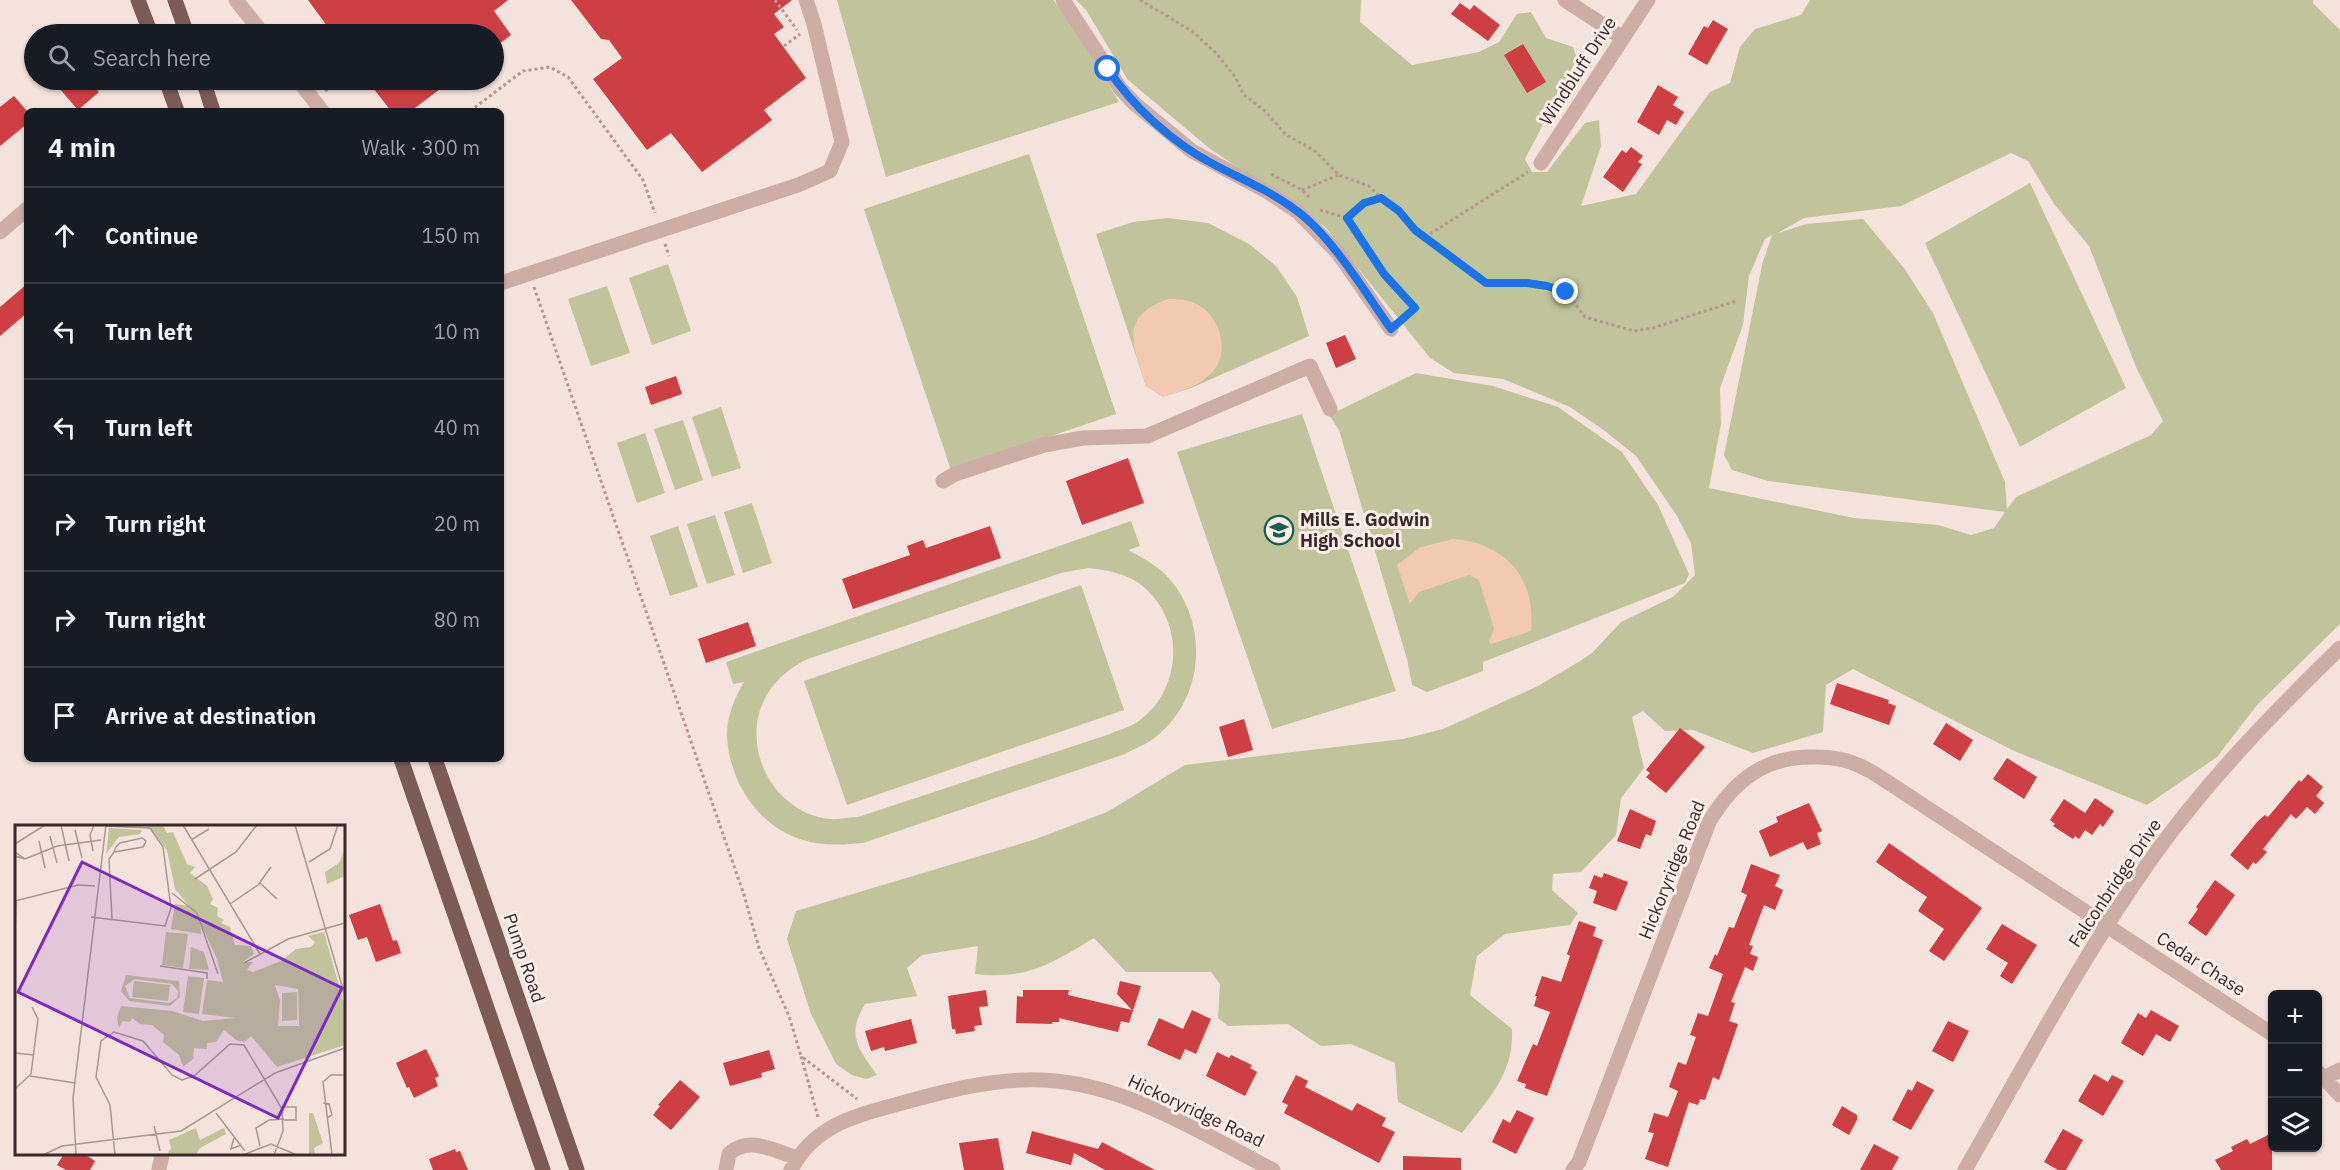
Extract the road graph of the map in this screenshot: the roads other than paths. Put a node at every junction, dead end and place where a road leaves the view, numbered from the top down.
1 (138, 0) edge
2 (175, 0) edge
3 (236, 0) edge
4 (806, 0) edge
5 (1063, 0) edge
6 (1565, 0) edge
7 (1648, 0) edge
8 (147, 24) edge
9 (183, 24) edge
10 (255, 24) edge
11 (1623, 38) junction
12 (170, 90) edge
13 (206, 90) edge
14 (306, 90) edge
15 (176, 108) edge
16 (212, 108) edge
17 (320, 108) edge
18 (1541, 164) road end
19 (24, 212) edge
20 (0, 232) edge
21 (504, 282) edge
22 (1391, 329) road end
23 (1330, 409) dead end
24 (943, 480) dead end
25 (2340, 648) edge
26 (402, 762) edge
27 (436, 762) edge
28 (2108, 926) junction
29 (2268, 1031) edge
30 (2340, 1070) edge
31 (2322, 1075) edge
32 (2322, 1076) edge
33 (2340, 1095) edge
34 (162, 1155) edge
35 (794, 1164) edge
36 (726, 1166) edge
37 (159, 1170) edge
38 (543, 1170) edge
39 (577, 1170) edge
40 (1273, 1170) edge
41 (1573, 1170) edge
42 (1965, 1170) edge

1 - 8 main road
2 - 9 main road
3 - 10 street
4 - 21 street
5 - 22 street
6 - 11 street
7 - 11 street, Windbluff Drive
11 - 18 street, Windbluff Drive
12 - 15 main road
13 - 16 main road
14 - 17 street
19 - 20 street
23 - 24 street
25 - 28 street, Falconbridge Drive
26 - 38 main road
27 - 39 main road, Pump Road
28 - 29 street, Cedar Chase
28 - 41 street, Hickoryridge Road
28 - 42 street, Falconbridge Drive
30 - 31 street
32 - 33 street
34 - 37 street
35 - 36 street, Hickoryridge Road
35 - 40 street, Hickoryridge Road

